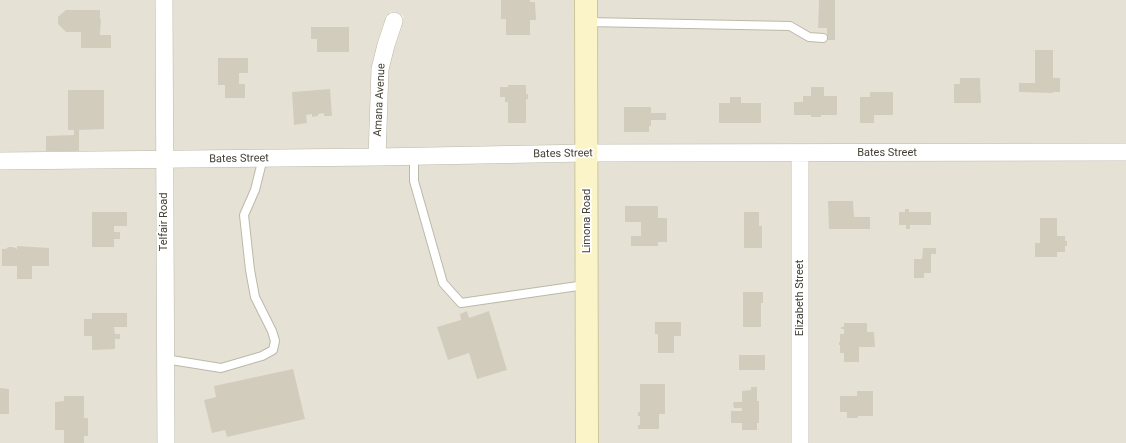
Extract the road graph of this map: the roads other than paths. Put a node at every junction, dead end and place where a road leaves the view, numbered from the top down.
1 (164, 0) edge
2 (586, 0) edge
3 (394, 21) dead end
4 (586, 22) junction
5 (823, 38) dead end
6 (1126, 152) edge
7 (587, 153) junction
8 (800, 153) junction
9 (414, 156) junction
10 (377, 157) junction
11 (263, 158) junction
12 (164, 160) junction
13 (0, 161) edge
14 (587, 285) junction
15 (165, 359) junction
16 (166, 443) edge
17 (587, 443) edge
18 (800, 443) edge

1 - 12 street, Telfair Road
2 - 4 street, Limona Road
3 - 10 street, Amana Avenue
4 - 5 lane
4 - 7 street, Limona Road
6 - 8 street, Bates Street
7 - 8 street, Bates Street
7 - 9 street, Bates Street
7 - 14 street, Limona Road
8 - 18 street, Elizabeth Street
9 - 10 street, Bates Street
9 - 14 lane
10 - 11 street, Bates Street
11 - 12 street, Bates Street
11 - 15 lane
12 - 13 street, Bates Street
12 - 15 street, Telfair Road
14 - 17 street, Limona Road
15 - 16 street, Telfair Road

